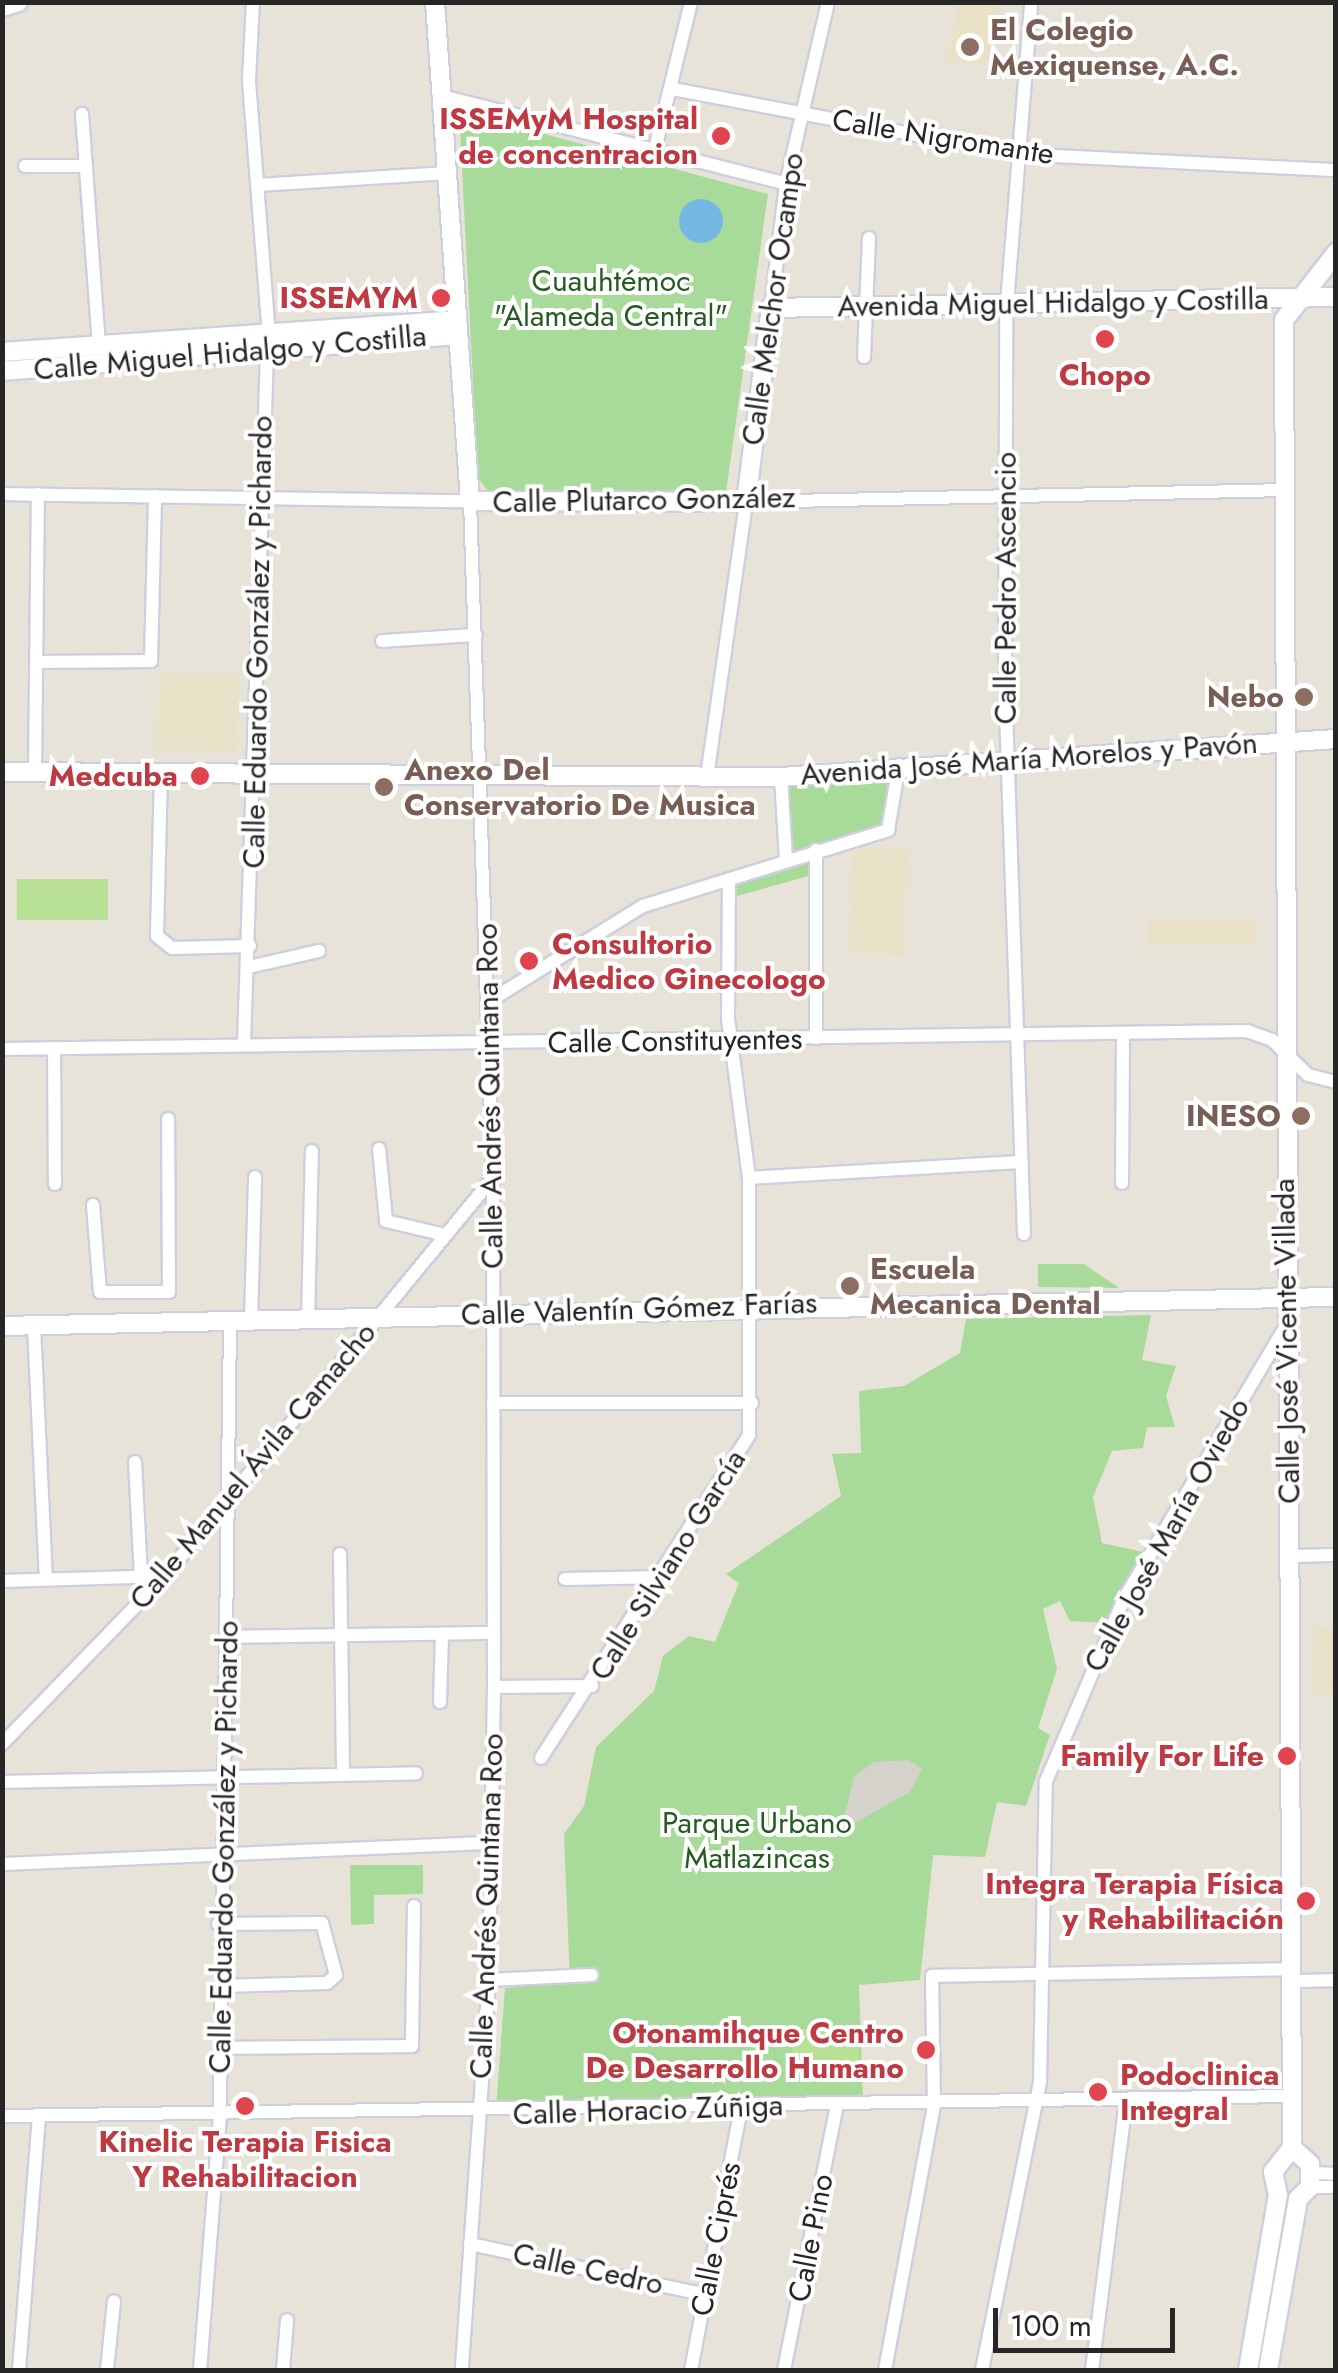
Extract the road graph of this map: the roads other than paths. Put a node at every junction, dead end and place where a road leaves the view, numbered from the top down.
1 (18, 2) edge
2 (253, 2) edge
3 (435, 2) edge
4 (691, 2) edge
5 (828, 2) edge
6 (1031, 2) edge
7 (2, 7) edge
8 (673, 89) junction
9 (442, 96) junction
10 (801, 113) junction
11 (82, 114) dead end
12 (654, 152) junction
13 (1017, 154) junction
14 (25, 166) dead end
15 (86, 166) junction
16 (1336, 170) edge
17 (448, 173) junction
18 (258, 184) junction
19 (786, 184) junction
20 (870, 238) dead end
21 (1336, 253) edge
22 (1336, 297) edge
23 (1296, 298) junction
24 (1006, 304) junction
25 (866, 307) junction
26 (771, 308) junction
27 (457, 327) junction
28 (266, 340) junction
29 (99, 344) junction
30 (2, 352) edge
31 (864, 356) dead end
32 (2, 371) edge
33 (1286, 490) junction
34 (1006, 491) junction
35 (2, 494) edge
36 (38, 494) junction
37 (155, 496) junction
38 (262, 497) junction
39 (470, 502) junction
40 (746, 502) junction
41 (476, 635) junction
42 (382, 640) dead end
43 (36, 662) junction
44 (1336, 739) edge
45 (1287, 740) junction
46 (1008, 757) junction
47 (898, 765) junction
48 (483, 769) junction
49 (254, 771) junction
50 (2, 772) edge
51 (35, 772) junction
52 (161, 772) junction
53 (707, 777) junction
54 (781, 777) junction
55 (816, 850) junction
56 (786, 859) junction
57 (729, 879) junction
58 (250, 946) junction
59 (319, 951) dead end
60 (249, 967) junction
61 (488, 1002) junction
62 (1123, 1033) junction
63 (1018, 1034) junction
64 (816, 1038) junction
65 (490, 1040) junction
66 (733, 1041) junction
67 (244, 1042) junction
68 (54, 1048) junction
69 (2, 1049) edge
70 (1281, 1052) junction
71 (1336, 1082) edge
72 (168, 1119) dead end
73 (379, 1149) dead end
74 (312, 1151) dead end
75 (1022, 1162) junction
76 (255, 1176) dead end
77 (493, 1178) junction
78 (749, 1178) junction
79 (1122, 1183) dead end
80 (54, 1184) dead end
81 (93, 1205) dead end
82 (1024, 1234) dead end
83 (445, 1235) junction
84 (142, 1296) junction
85 (1285, 1296) junction
86 (1336, 1296) edge
87 (752, 1304) junction
88 (493, 1314) junction
89 (378, 1317) junction
90 (308, 1321) junction
91 (251, 1322) junction
92 (230, 1323) junction
93 (144, 1324) junction
94 (2, 1326) edge
95 (34, 1326) junction
96 (1285, 1328) junction
97 (493, 1403) junction
98 (752, 1403) junction
99 (135, 1462) dead end
100 (230, 1498) junction
101 (340, 1554) dead end
102 (1336, 1555) edge
103 (1291, 1556) junction
104 (141, 1575) junction
105 (164, 1576) junction
106 (664, 1577) junction
107 (46, 1578) junction
108 (565, 1579) dead end
109 (2, 1580) edge
110 (494, 1634) junction
111 (342, 1636) junction
112 (442, 1636) junction
113 (228, 1637) junction
114 (592, 1686) junction
115 (494, 1687) junction
116 (440, 1702) dead end
117 (2, 1744) edge
118 (541, 1758) dead end
119 (343, 1773) junction
120 (416, 1773) dead end
121 (221, 1776) junction
122 (2, 1782) edge
123 (491, 1843) junction
124 (219, 1855) junction
125 (2, 1864) edge
126 (414, 1906) dead end
127 (218, 1924) junction
128 (1040, 1970) junction
129 (592, 1974) dead end
130 (1293, 1975) junction
131 (489, 1980) junction
132 (1336, 1980) edge
133 (220, 1986) junction
134 (220, 2048) junction
135 (1294, 2096) junction
136 (1126, 2100) junction
137 (1033, 2103) junction
138 (934, 2104) junction
139 (837, 2105) junction
140 (741, 2107) junction
141 (2, 2116) edge
142 (39, 2116) junction
143 (220, 2116) junction
144 (478, 2116) junction
145 (1292, 2148) junction
146 (1336, 2174) edge
147 (1307, 2186) junction
148 (1336, 2188) edge
149 (1278, 2195) junction
150 (470, 2244) junction
151 (706, 2294) junction
152 (114, 2302) dead end
153 (287, 2320) dead end
154 (18, 2370) edge
155 (107, 2370) edge
156 (200, 2370) edge
157 (283, 2370) edge
158 (462, 2370) edge
159 (691, 2370) edge
160 (784, 2370) edge
161 (885, 2370) edge
162 (982, 2370) edge
163 (1092, 2370) edge
164 (1248, 2370) edge
165 (1268, 2370) edge

1 - 7 main road
2 - 18 street, Calle Eduardo González y Pichardo
3 - 9 main road, Calle Andrés Quintana Roo
4 - 8 street
5 - 10 street, Calle Melchor Ocampo
6 - 13 street, Calle Pedro Ascencio
8 - 10 street, Calle Nigromante
8 - 12 street
9 - 12 street
9 - 17 main road, Calle Andrés Quintana Roo
10 - 13 street, Calle Nigromante
10 - 19 street, Calle Melchor Ocampo
11 - 15 street
12 - 19 street
13 - 16 street, Calle Nigromante
13 - 24 street, Calle Pedro Ascencio
14 - 15 street
15 - 29 street
17 - 18 street
17 - 27 main road, Calle Andrés Quintana Roo
18 - 28 street, Calle Eduardo González y Pichardo
19 - 26 street, Calle Melchor Ocampo
20 - 25 street
21 - 23 main road
22 - 23 main road, Avenida Miguel Hidalgo y Costilla
23 - 24 main road, Avenida Miguel Hidalgo y Costilla
23 - 33 main road, Calle José Vicente Villada
24 - 25 main road, Avenida Miguel Hidalgo y Costilla
24 - 34 street, Calle Pedro Ascencio
25 - 26 main road, Avenida Miguel Hidalgo y Costilla
25 - 31 street
26 - 40 main road, Calle Melchor Ocampo
27 - 28 main road, Calle Miguel Hidalgo y Costilla
27 - 39 main road, Calle Andrés Quintana Roo
28 - 29 main road, Calle Miguel Hidalgo y Costilla
28 - 32 main road, Calle Miguel Hidalgo y Costilla
28 - 38 street, Calle Eduardo González y Pichardo
29 - 30 main road, Calle Miguel Hidalgo y Costilla
33 - 34 street, Calle Plutarco González
33 - 45 main road, Calle José Vicente Villada
34 - 40 street, Calle Plutarco González
34 - 46 street, Calle Pedro Ascencio
35 - 36 street, Calle Plutarco González
36 - 37 street, Calle Plutarco González
36 - 43 street
37 - 38 street, Calle Plutarco González
37 - 43 street
38 - 39 street, Calle Plutarco González
38 - 49 street, Calle Eduardo González y Pichardo
39 - 40 main road, Calle Plutarco González
39 - 41 street, Calle Andrés Quintana Roo
40 - 53 street, Calle Melchor Ocampo
41 - 42 street
41 - 48 street, Calle Andrés Quintana Roo
43 - 51 street
44 - 45 main road, Avenida José María Morelos y Pavón
45 - 46 main road, Avenida José María Morelos y Pavón
45 - 70 main road, Calle José Vicente Villada
46 - 47 main road, Avenida José María Morelos y Pavón
46 - 63 street, Calle Pedro Ascencio
47 - 54 main road, Avenida José María Morelos y Pavón
47 - 55 street
48 - 49 main road, Avenida José María Morelos y Pavón
48 - 53 main road, Avenida José María Morelos y Pavón
48 - 61 street, Calle Andrés Quintana Roo
49 - 52 main road, Avenida José María Morelos y Pavón
49 - 58 street, Calle Eduardo González y Pichardo
50 - 51 main road, Avenida José María Morelos y Pavón
51 - 52 main road, Avenida José María Morelos y Pavón
52 - 58 street
53 - 54 main road, Avenida José María Morelos y Pavón
54 - 56 street
55 - 56 street
55 - 64 street
56 - 57 street
57 - 61 street
57 - 66 street, Calle Silviano García
58 - 60 street, Calle Eduardo González y Pichardo
59 - 60 street
60 - 67 street, Calle Eduardo González y Pichardo
61 - 65 street, Calle Andrés Quintana Roo
62 - 63 street, Calle Constituyentes
62 - 70 street, Calle Constituyentes
62 - 79 street
63 - 64 street, Calle Constituyentes
63 - 75 street, Calle Pedro Ascencio
64 - 66 street, Calle Constituyentes
65 - 66 street, Calle Constituyentes
65 - 67 street, Calle Constituyentes
65 - 77 street, Calle Andrés Quintana Roo
66 - 78 street, Calle Silviano García
67 - 68 street, Calle Constituyentes
68 - 69 street, Calle Constituyentes
68 - 80 street
70 - 71 street, Calle Constituyentes
70 - 85 main road, Calle José Vicente Villada
72 - 84 street
73 - 83 street
74 - 90 street
75 - 78 street
75 - 82 street, Calle Pedro Ascencio
76 - 91 street
77 - 83 street, Calle Manuel Ávila Camacho
77 - 88 street, Calle Andrés Quintana Roo
78 - 87 street, Calle Silviano García
81 - 84 street
83 - 89 street, Calle Manuel Ávila Camacho
84 - 93 street
85 - 86 main road, Calle Valentín Gómez Farías
85 - 87 main road, Calle Valentín Gómez Farías
85 - 96 main road, Calle José Vicente Villada
87 - 88 main road, Calle Valentín Gómez Farías
87 - 98 street, Calle Silviano García
88 - 89 main road, Calle Valentín Gómez Farías
88 - 97 street, Calle Andrés Quintana Roo
89 - 90 main road, Calle Valentín Gómez Farías
89 - 100 street, Calle Manuel Ávila Camacho
90 - 91 main road, Calle Valentín Gómez Farías
91 - 92 main road, Calle Valentín Gómez Farías
92 - 93 main road, Calle Valentín Gómez Farías
92 - 100 street, Calle Eduardo González y Pichardo
93 - 95 main road, Calle Valentín Gómez Farías
94 - 95 main road, Calle Valentín Gómez Farías
95 - 107 street
96 - 103 main road, Calle José Vicente Villada
96 - 128 street, Calle José María Oviedo
97 - 98 street
97 - 110 street, Calle Andrés Quintana Roo
98 - 106 street, Calle Silviano García
99 - 104 street
100 - 105 street, Calle Manuel Ávila Camacho
100 - 113 street, Calle Eduardo González y Pichardo
101 - 111 street
102 - 103 street
103 - 130 main road, Calle José Vicente Villada
104 - 105 street
104 - 107 street
105 - 117 street, Calle Manuel Ávila Camacho
106 - 108 street
106 - 114 street, Calle Silviano García
107 - 109 street
110 - 112 street
110 - 115 street, Calle Andrés Quintana Roo
111 - 112 street
111 - 113 street
111 - 119 street
112 - 116 street
113 - 121 street, Calle Eduardo González y Pichardo
114 - 115 street
114 - 118 street, Calle Silviano García
115 - 123 street, Calle Andrés Quintana Roo
119 - 120 street
119 - 121 street
121 - 122 street
121 - 124 street, Calle Eduardo González y Pichardo
123 - 124 street
123 - 131 street, Calle Andrés Quintana Roo
124 - 125 street
124 - 127 street, Calle Eduardo González y Pichardo
126 - 134 street
127 - 133 street, Calle Eduardo González y Pichardo
127 - 133 street
128 - 130 street
128 - 137 street, Calle José María Oviedo
128 - 138 street
129 - 131 street
130 - 132 street
130 - 135 main road, Calle José Vicente Villada
131 - 144 street, Calle Andrés Quintana Roo
133 - 134 street, Calle Eduardo González y Pichardo
134 - 143 street, Calle Eduardo González y Pichardo
135 - 136 street, Calle Horacio Zúñiga
135 - 145 main road, Calle José Vicente Villada
136 - 137 street, Calle Horacio Zúñiga
136 - 163 street
137 - 138 street, Calle Horacio Zúñiga
137 - 162 street, Calle José María Oviedo
138 - 139 street, Calle Horacio Zúñiga
138 - 161 street
139 - 140 street, Calle Horacio Zúñiga
139 - 160 street, Calle Pino
140 - 144 street, Calle Horacio Zúñiga
140 - 151 street, Calle Ciprés
141 - 142 street, Calle Horacio Zúñiga
142 - 143 street, Calle Horacio Zúñiga
142 - 154 street
143 - 144 street, Calle Horacio Zúñiga
143 - 156 street, Calle Eduardo González y Pichardo
144 - 150 street, Calle Andrés Quintana Roo
145 - 147 main road
145 - 149 main road, Calle José Vicente Villada
146 - 147 street
147 - 148 street
147 - 149 main road
147 - 165 main road
149 - 164 main road
150 - 151 street, Calle Cedro
150 - 158 street, Calle Andrés Quintana Roo
151 - 159 street, Calle Ciprés
152 - 155 street
153 - 157 street

